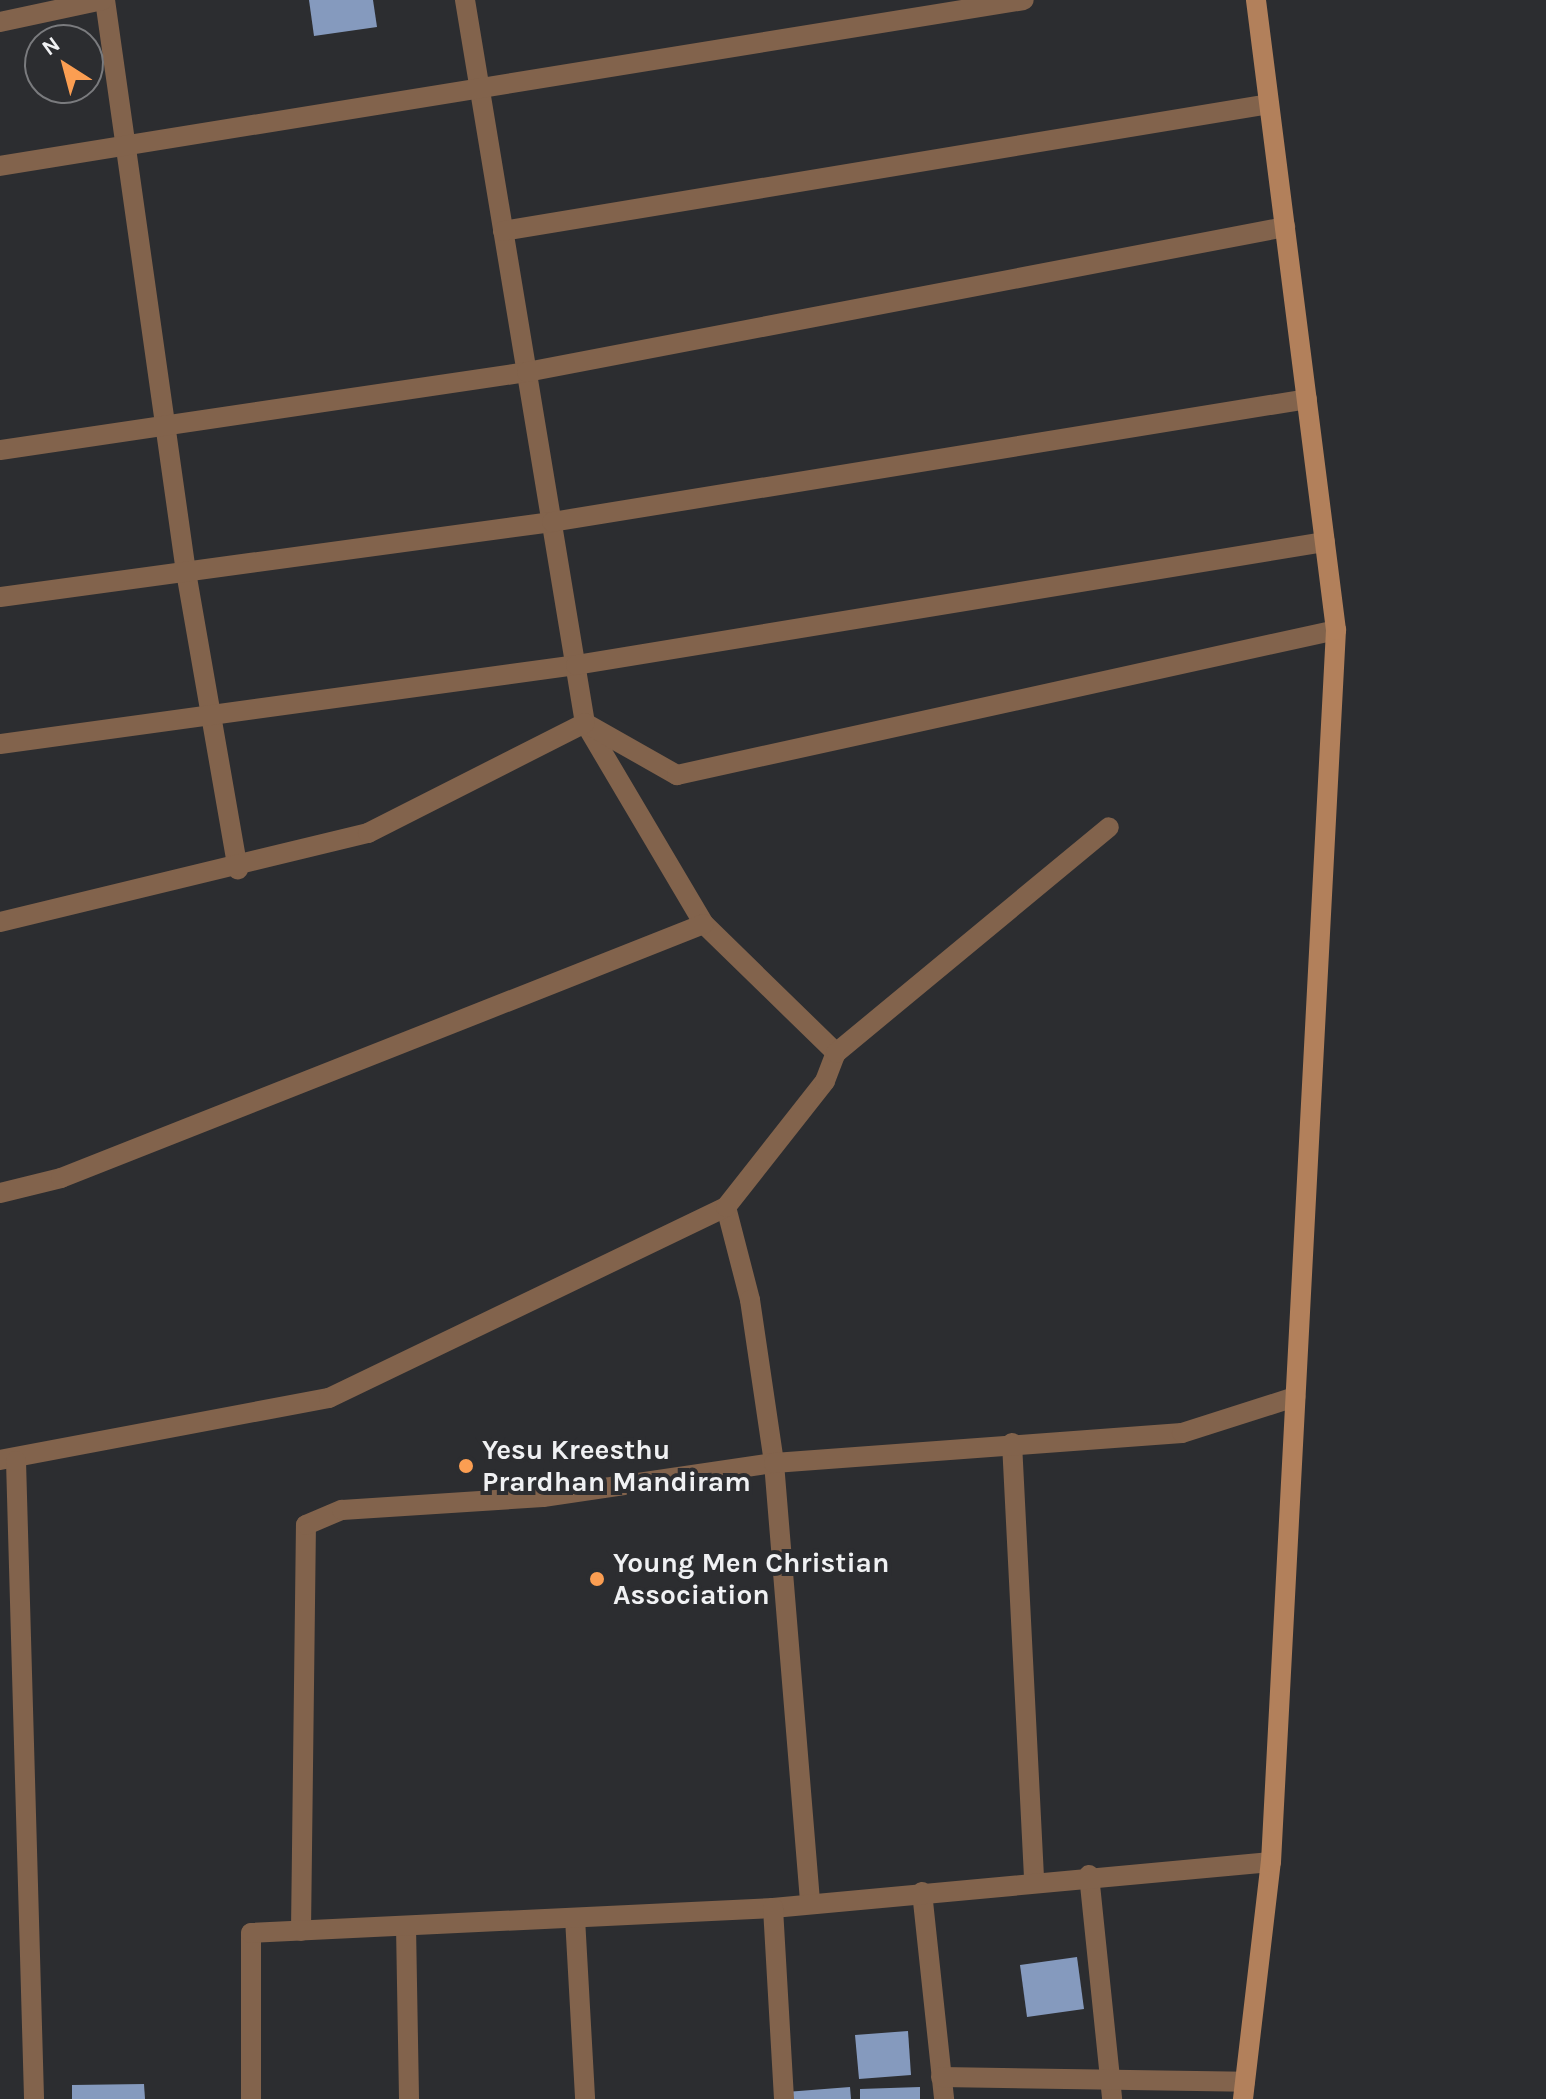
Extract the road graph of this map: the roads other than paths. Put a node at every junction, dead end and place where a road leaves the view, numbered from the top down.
1 (104, 0) edge
2 (465, 0) edge
3 (1024, 0) edge
4 (1256, 0) edge
5 (0, 22) edge
6 (479, 89) junction
7 (1269, 104) junction
8 (125, 146) junction
9 (0, 166) edge
10 (1285, 227) junction
11 (503, 231) junction
12 (527, 372) junction
13 (1307, 399) junction
14 (167, 426) junction
15 (0, 450) edge
16 (552, 522) junction
17 (1325, 542) junction
18 (186, 572) junction
19 (0, 597) edge
20 (1336, 630) junction
21 (576, 665) junction
22 (211, 715) junction
23 (585, 723) junction
24 (0, 744) edge
25 (1109, 827) dead end
26 (238, 869) junction
27 (0, 922) edge
28 (704, 924) junction
29 (836, 1053) junction
30 (0, 1193) edge
31 (726, 1207) junction
32 (1295, 1397) junction
33 (1012, 1443) junction
34 (8, 1461) edge
35 (774, 1463) junction
36 (1271, 1862) junction
37 (1089, 1875) junction
38 (1034, 1880) junction
39 (922, 1892) junction
40 (810, 1904) junction
41 (773, 1908) junction
42 (575, 1918) junction
43 (406, 1926) junction
44 (301, 1931) junction
45 (941, 2077) junction
46 (1111, 2089) edge
47 (1244, 2090) edge
48 (34, 2099) edge
49 (251, 2099) edge
50 (409, 2099) edge
51 (585, 2099) edge
52 (784, 2099) edge
53 (944, 2099) edge

1 - 5 street
1 - 8 street
2 - 6 street
3 - 6 street
4 - 7 street
6 - 8 street
6 - 11 street
7 - 10 street
7 - 11 street
8 - 9 street
8 - 14 street
10 - 12 street
10 - 13 street
11 - 12 street
12 - 14 street
12 - 16 street
13 - 16 street
13 - 17 street
14 - 15 street
14 - 18 street
16 - 18 street
16 - 21 street
17 - 20 street
17 - 21 street
18 - 19 street
18 - 22 street
20 - 23 street
20 - 32 street
21 - 22 street
21 - 23 street
22 - 24 street
22 - 26 street
23 - 26 street
23 - 28 street
25 - 29 street
26 - 27 street
28 - 29 street
28 - 30 street
29 - 31 street
31 - 34 street
31 - 35 street
32 - 33 street
32 - 36 street
33 - 35 street
33 - 38 street
34 - 48 street
35 - 40 street
35 - 44 street
36 - 37 street
36 - 47 street
37 - 38 street
37 - 46 street
38 - 39 street
39 - 40 street
39 - 45 street
40 - 41 street
41 - 42 street
41 - 52 street
42 - 43 street
42 - 51 street
43 - 44 street
43 - 50 street
44 - 49 street
45 - 46 street
45 - 53 street
46 - 47 street

